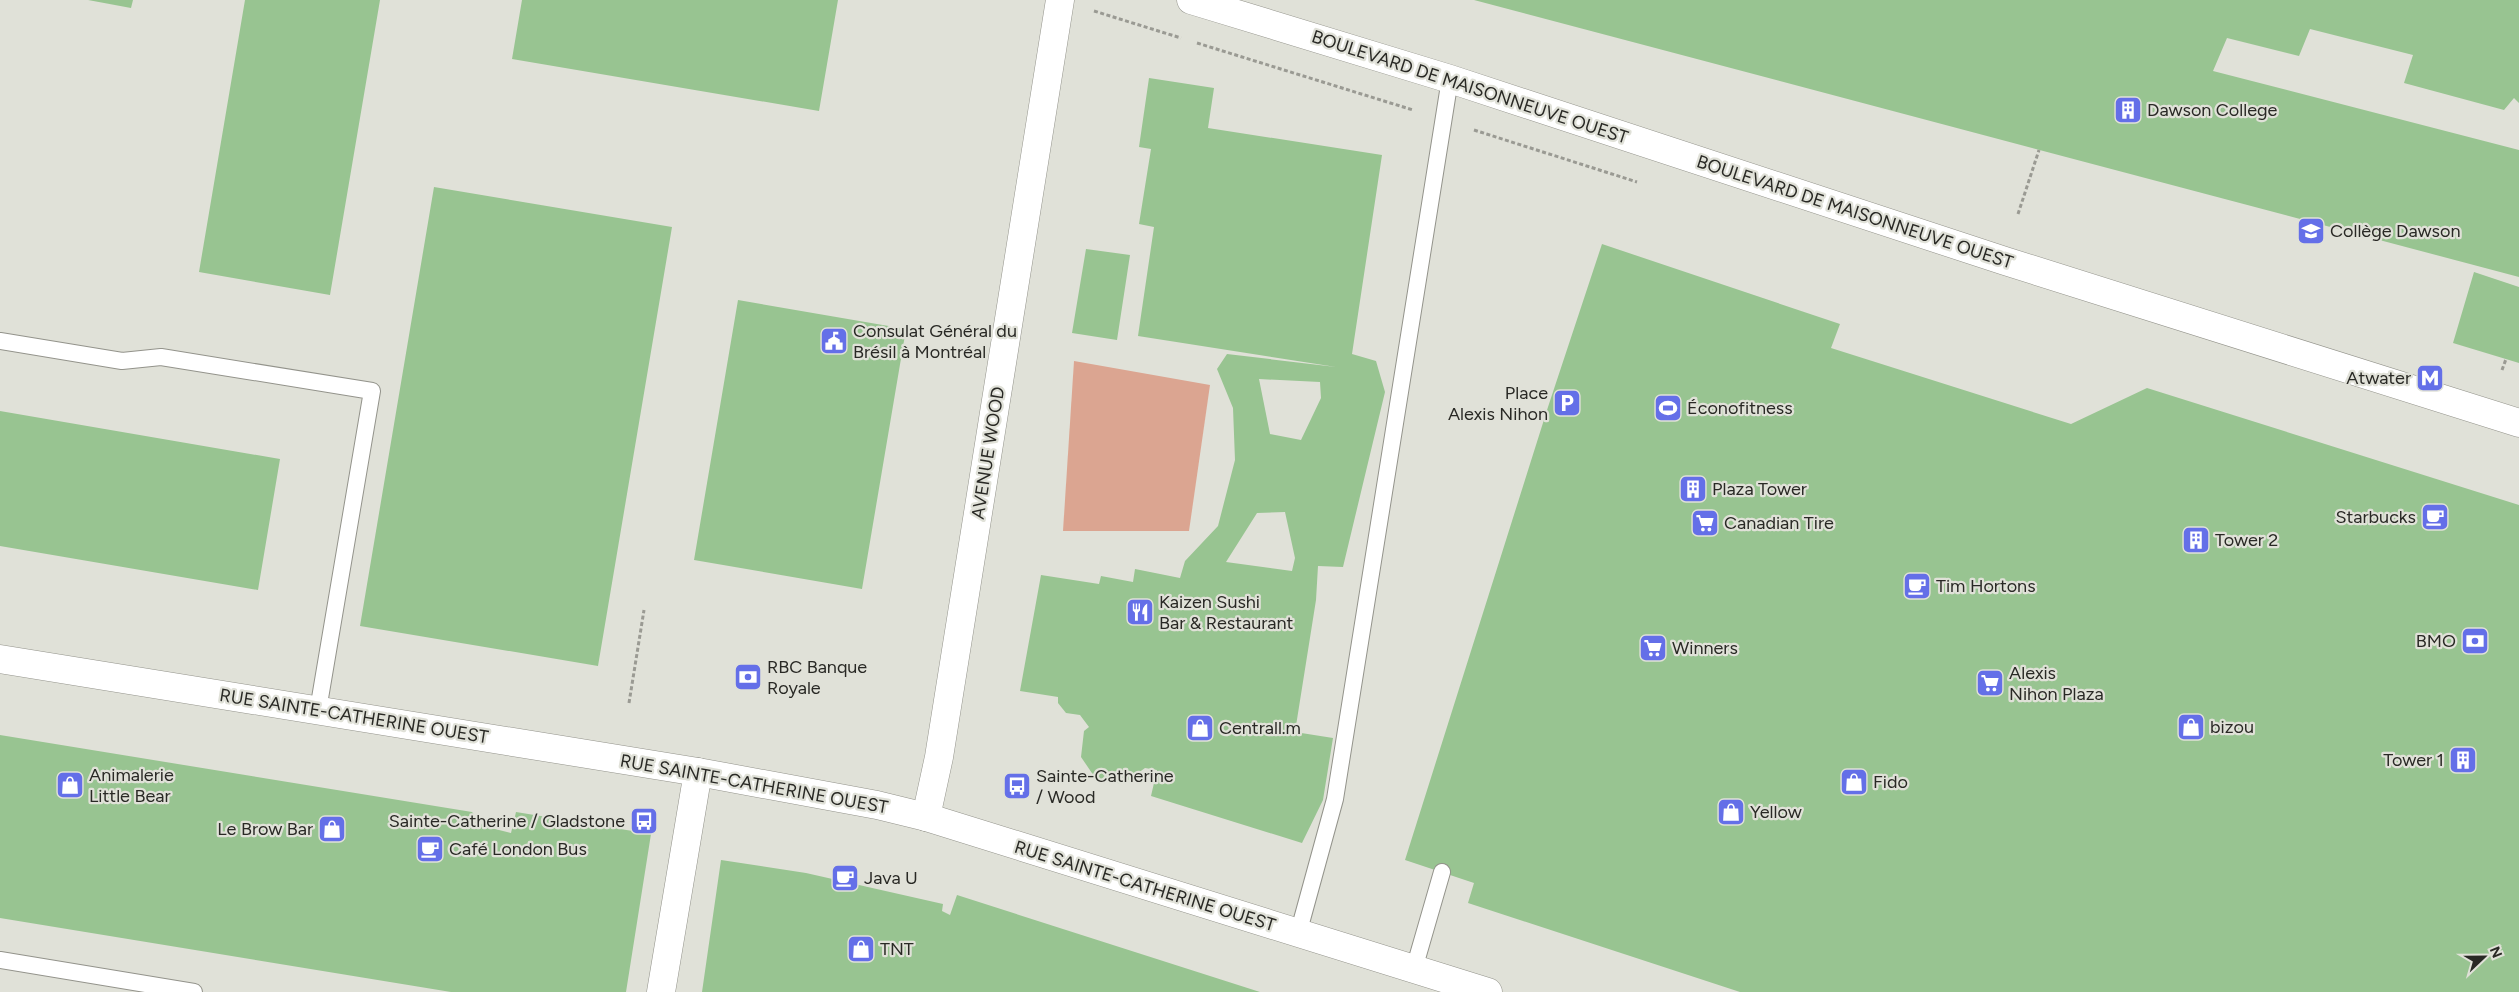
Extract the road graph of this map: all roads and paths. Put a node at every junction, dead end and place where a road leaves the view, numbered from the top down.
1 (1060, 0) edge
2 (1191, 0) edge
3 (1099, 12) dead end
4 (1184, 39) dead end
5 (1193, 42) dead end
6 (1450, 79) junction
7 (1443, 120) junction
8 (2039, 150) dead end
9 (1554, 156) dead end
10 (2018, 214) dead end
11 (0, 341) edge
12 (2506, 359) dead end
13 (2502, 370) dead end
14 (2519, 423) edge
15 (644, 610) dead end
16 (0, 659) edge
17 (629, 703) dead end
18 (318, 710) junction
19 (698, 772) junction
20 (926, 817) junction
21 (1442, 872) dead end
22 (1298, 934) junction
23 (0, 960) edge
24 (1414, 969) junction
25 (194, 992) edge
26 (660, 992) edge
27 (1488, 992) edge

1 - 20 street, AVENUE WOOD
2 - 6 street, BOULEVARD DE MAISONNEUVE OUEST
3 - 4 path
5 - 7 path
6 - 7 lane
6 - 14 street, BOULEVARD DE MAISONNEUVE OUEST
7 - 9 path
7 - 22 lane
8 - 10 path
11 - 18 lane
12 - 13 path
15 - 17 path
16 - 18 street, RUE SAINTE-CATHERINE OUEST
18 - 19 street, RUE SAINTE-CATHERINE OUEST
19 - 20 street, RUE SAINTE-CATHERINE OUEST
19 - 26 street
20 - 22 street, RUE SAINTE-CATHERINE OUEST
21 - 24 lane
22 - 24 street, RUE SAINTE-CATHERINE OUEST
23 - 25 lane
24 - 27 street, RUE SAINTE-CATHERINE OUEST

